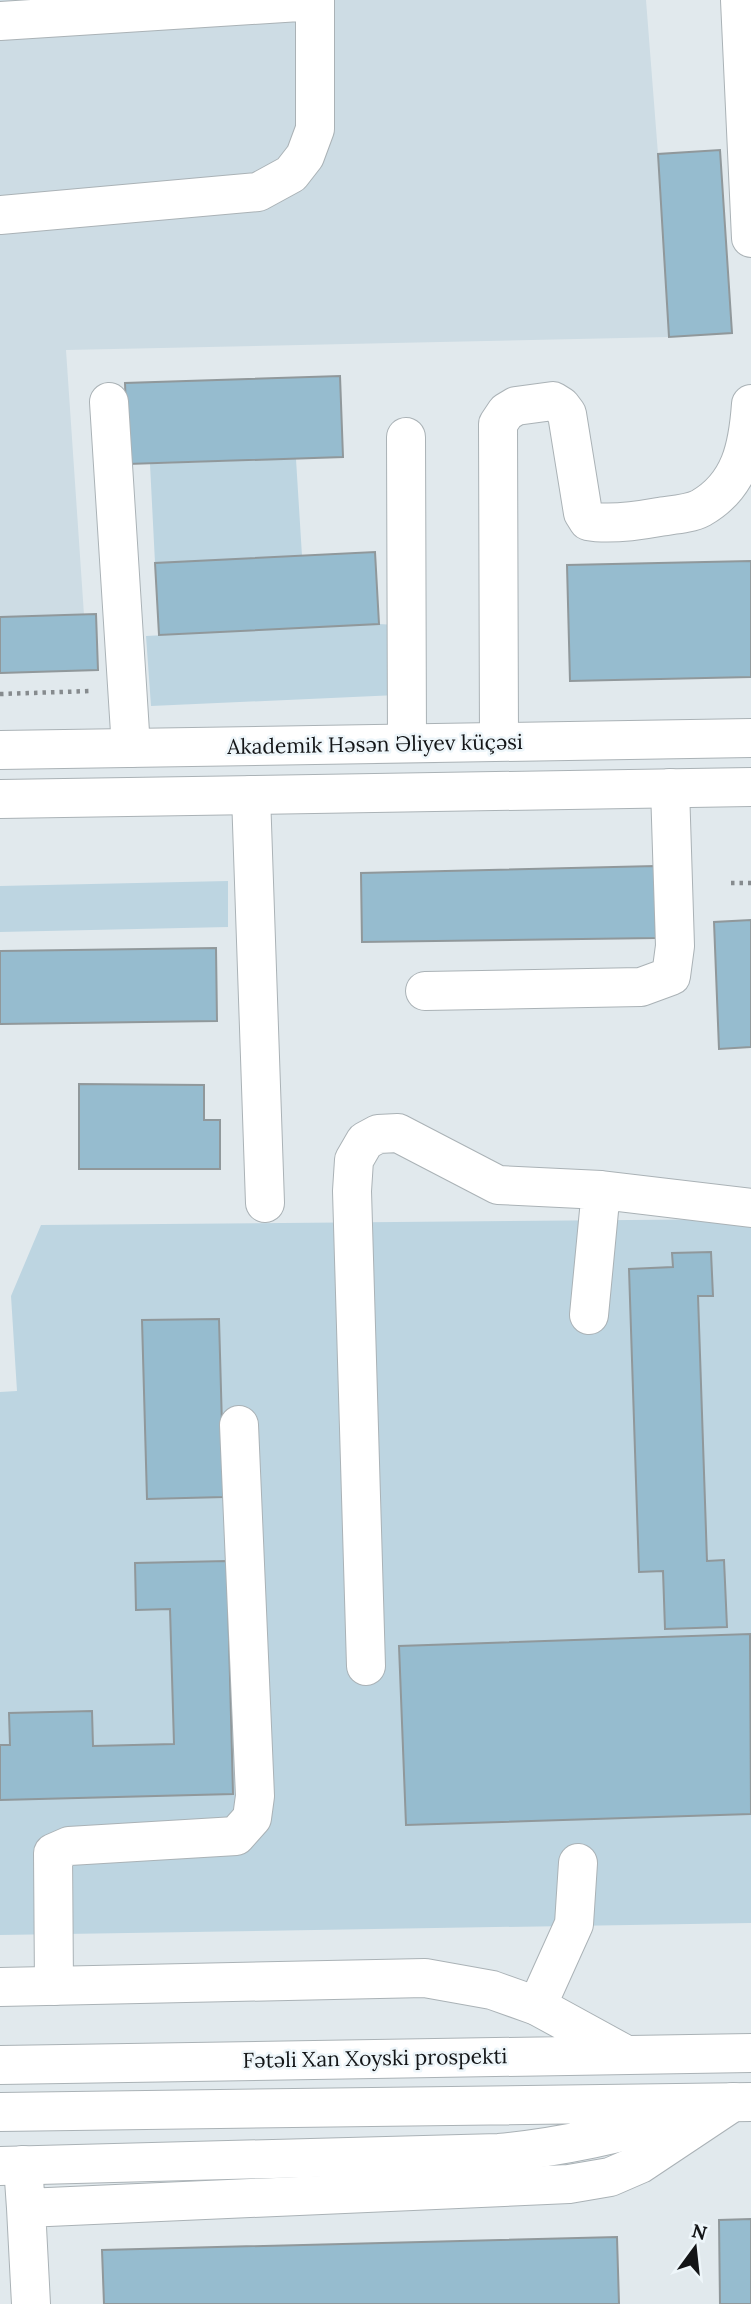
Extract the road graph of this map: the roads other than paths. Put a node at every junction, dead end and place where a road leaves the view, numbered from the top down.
1 (315, 0) edge
2 (740, 0) edge
3 (0, 21) edge
4 (751, 208) edge
5 (0, 215) edge
6 (751, 238) edge
7 (109, 402) dead end
8 (751, 404) edge
9 (407, 437) dead end
10 (751, 738) edge
11 (499, 741) junction
12 (407, 743) junction
13 (131, 747) junction
14 (0, 750) edge
15 (751, 787) edge
16 (670, 788) junction
17 (251, 794) junction
18 (0, 799) edge
19 (425, 991) dead end
20 (601, 1190) junction
21 (265, 1203) dead end
22 (751, 1208) edge
23 (589, 1315) dead end
24 (239, 1425) dead end
25 (366, 1666) dead end
26 (578, 1863) dead end
27 (54, 1986) junction
28 (0, 1987) edge
29 (537, 2006) junction
30 (623, 2053) junction
31 (751, 2053) edge
32 (0, 2065) edge
33 (742, 2102) edge
34 (0, 2112) edge
35 (12, 2166) edge
36 (26, 2208) junction
37 (32, 2304) edge

1 - 3 main road
1 - 5 main road
2 - 4 main road
4 - 6 main road
7 - 13 main road
8 - 11 main road
9 - 12 main road
10 - 11 main road, Akademik Həsən Əliyev küçəsi
11 - 12 main road, Akademik Həsən Əliyev küçəsi
12 - 13 main road, Akademik Həsən Əliyev küçəsi
13 - 14 main road, Akademik Həsən Əliyev küçəsi
15 - 16 main road
16 - 17 main road
16 - 19 main road
17 - 18 main road
17 - 21 main road
20 - 22 main road
20 - 23 main road
20 - 25 main road
24 - 27 main road
26 - 29 main road
27 - 28 main road
27 - 29 main road
29 - 30 main road
30 - 31 main road, Fətəli Xan Xoyski prospekti
30 - 32 main road, Fətəli Xan Xoyski prospekti
33 - 34 main road
33 - 35 main road
33 - 36 main road
35 - 36 main road
36 - 37 main road

